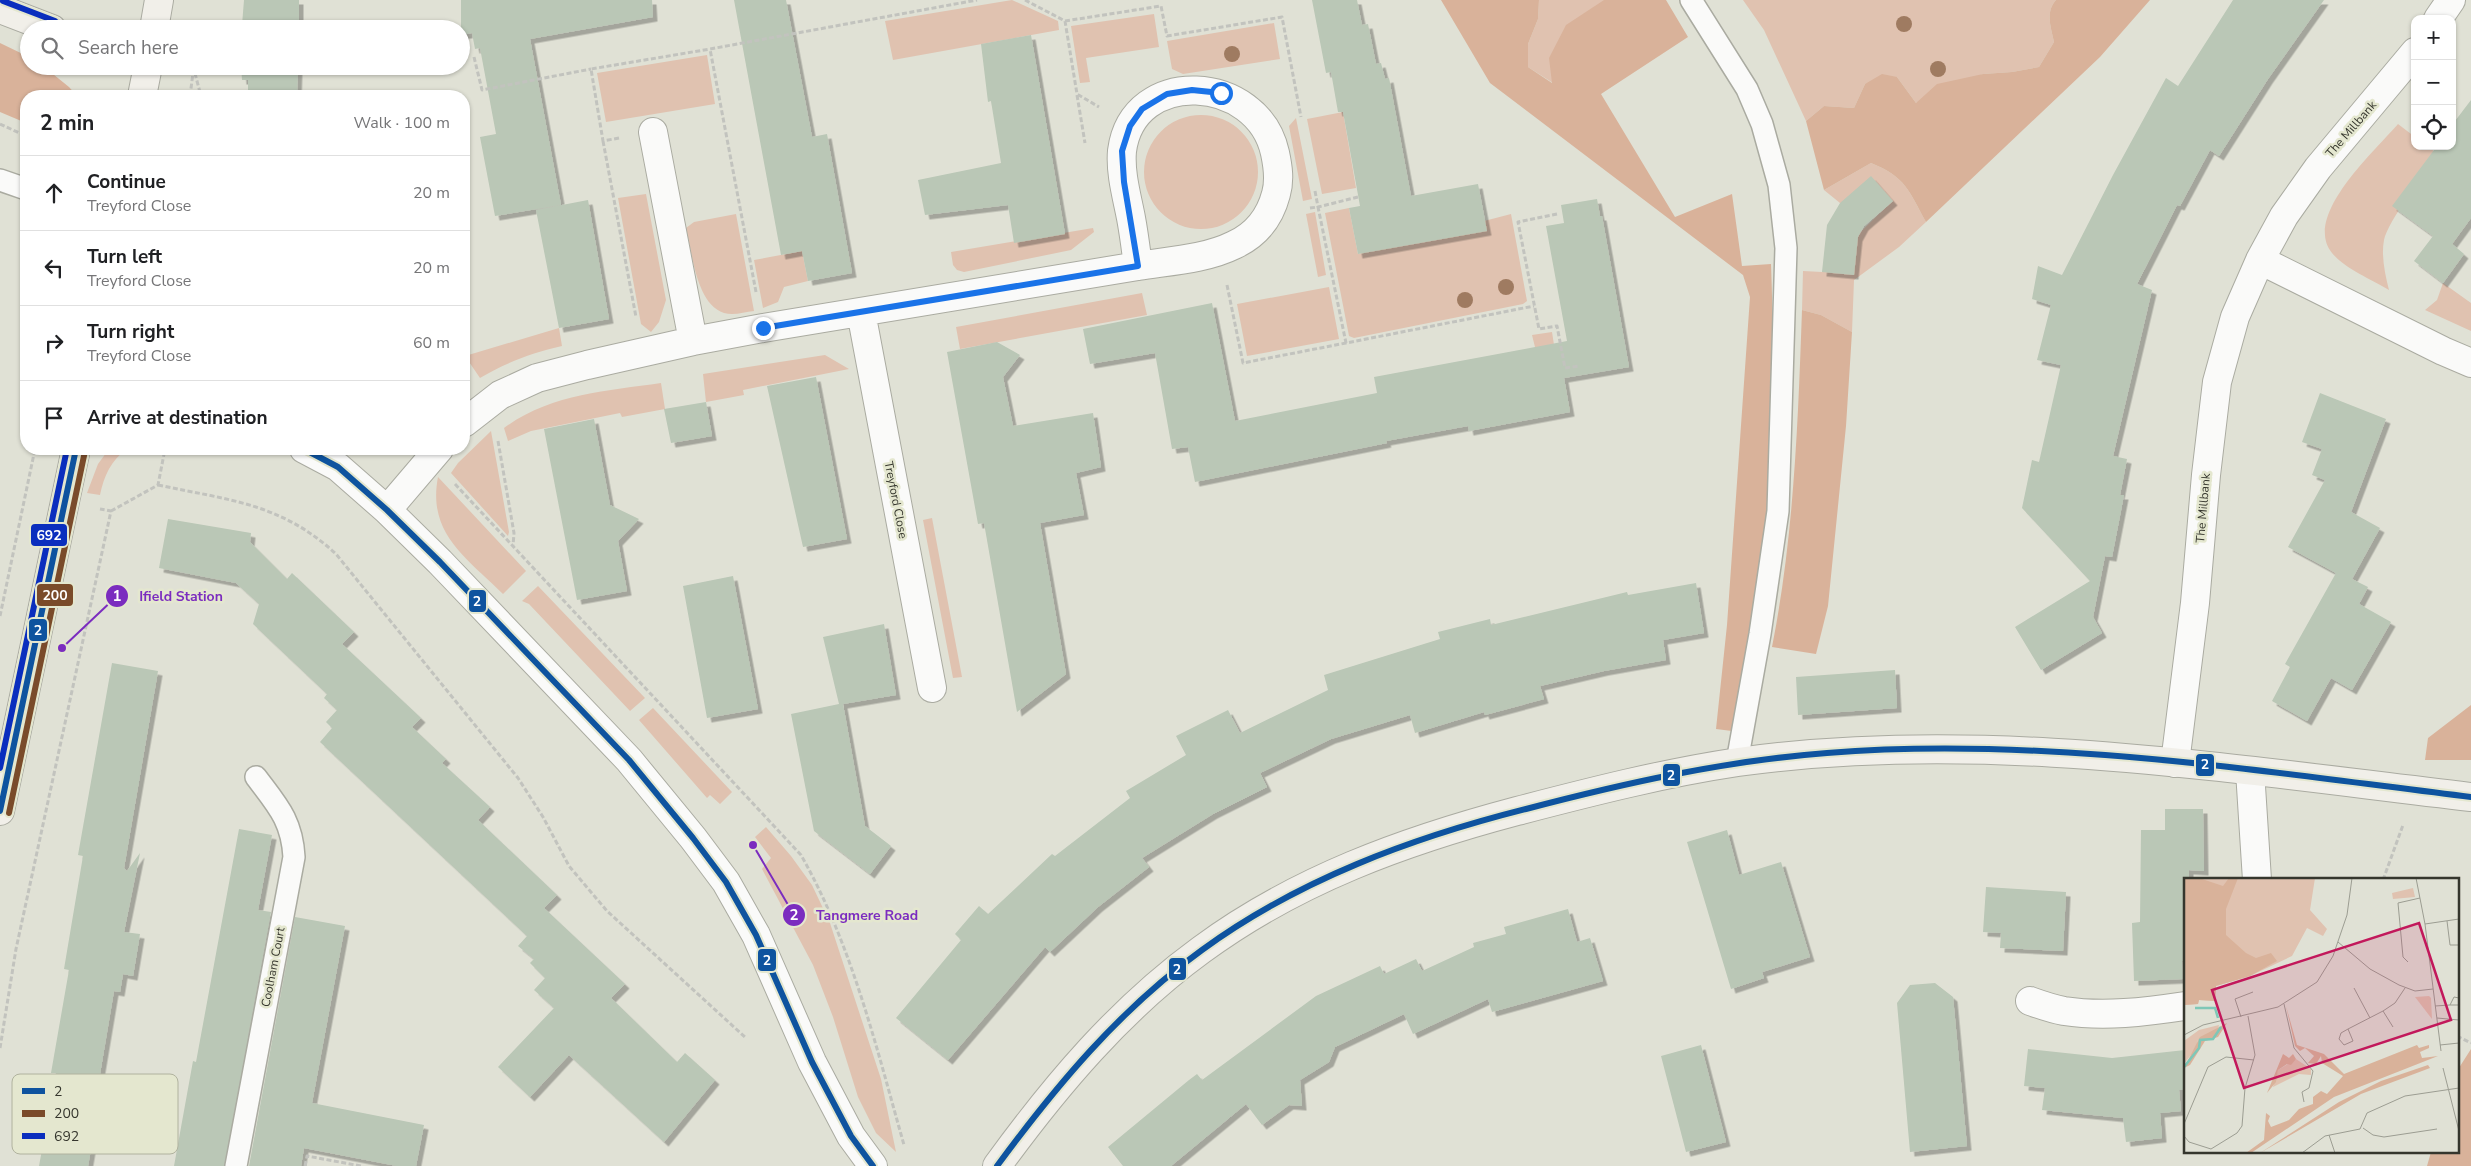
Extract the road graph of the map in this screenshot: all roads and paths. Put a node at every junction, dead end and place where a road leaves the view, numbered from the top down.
1 (159, 0) edge
2 (977, 0) edge
3 (1025, 0) edge
4 (1691, 0) edge
5 (2451, 0) edge
6 (0, 8) edge
7 (2441, 15) edge
8 (30, 20) edge
9 (156, 20) edge
10 (710, 49) junction
11 (474, 57) dead end
12 (2411, 57) edge
13 (591, 69) junction
14 (193, 75) edge
15 (196, 75) edge
16 (191, 90) edge
17 (200, 90) edge
18 (0, 124) edge
19 (1130, 126) junction
20 (653, 132) joint
21 (20, 133) edge
22 (603, 141) junction
23 (0, 180) edge
24 (20, 187) edge
25 (1272, 206) junction
26 (1558, 214) dead end
27 (1219, 250) junction
28 (2260, 260) junction
29 (1138, 266) junction
30 (1534, 306) junction
31 (861, 312) junction
32 (763, 328) junction
33 (693, 341) junction
34 (1346, 343) junction
35 (643, 353) junction
36 (2471, 363) edge
37 (1580, 366) dead end
38 (485, 406) junction
39 (470, 418) edge
40 (34, 455) edge
41 (75, 455) edge
42 (164, 455) edge
43 (315, 455) edge
44 (433, 455) edge
45 (435, 455) edge
46 (158, 485) junction
47 (27, 491) junction
48 (65, 500) junction
49 (387, 510) junction
50 (111, 511) junction
51 (513, 547) junction
52 (0, 616) edge
53 (932, 688) dead end
54 (1737, 762) junction
55 (2175, 763) junction
56 (2250, 771) junction
57 (256, 776) dead end
58 (2471, 797) edge
59 (0, 811) edge
60 (2257, 878) edge
61 (2030, 1001) dead end
62 (2184, 1006) edge
63 (2458, 1036) edge
64 (746, 1038) dead end
65 (2471, 1043) edge
66 (0, 1048) edge
67 (906, 1150) dead end
68 (236, 1166) edge
69 (306, 1166) edge
70 (361, 1166) edge
71 (873, 1166) edge
72 (996, 1166) edge

1 - 9 street
2 - 10 path
3 - 19 path
4 - 54 lane
5 - 7 street
6 - 8 street
10 - 13 path
10 - 32 path
11 - 13 path
12 - 28 street, The Millbank
13 - 22 path
14 - 16 path
15 - 17 path
18 - 21 path
19 - 25 street
19 - 29 street
20 - 22 path
20 - 33 street
22 - 35 path
23 - 24 lane
25 - 27 street
25 - 34 path
26 - 30 path
27 - 29 street
27 - 34 path
28 - 36 street
28 - 55 street, The Millbank
29 - 31 street
30 - 34 path
30 - 37 path
31 - 32 street
31 - 53 street, Treyford Close
32 - 33 street
33 - 35 street
35 - 38 street
38 - 39 street
38 - 51 path
40 - 47 path
41 - 48 street
42 - 46 path
43 - 49 street
44 - 49 street
45 - 51 path
46 - 50 path
46 - 64 path
47 - 48 path
47 - 52 path
48 - 50 path
48 - 59 street
49 - 71 street
50 - 66 path
51 - 67 path
54 - 55 street
54 - 72 street
55 - 56 street
56 - 58 street
56 - 60 street
57 - 68 lane, Coolham Court
61 - 62 street
63 - 65 path
69 - 70 path

